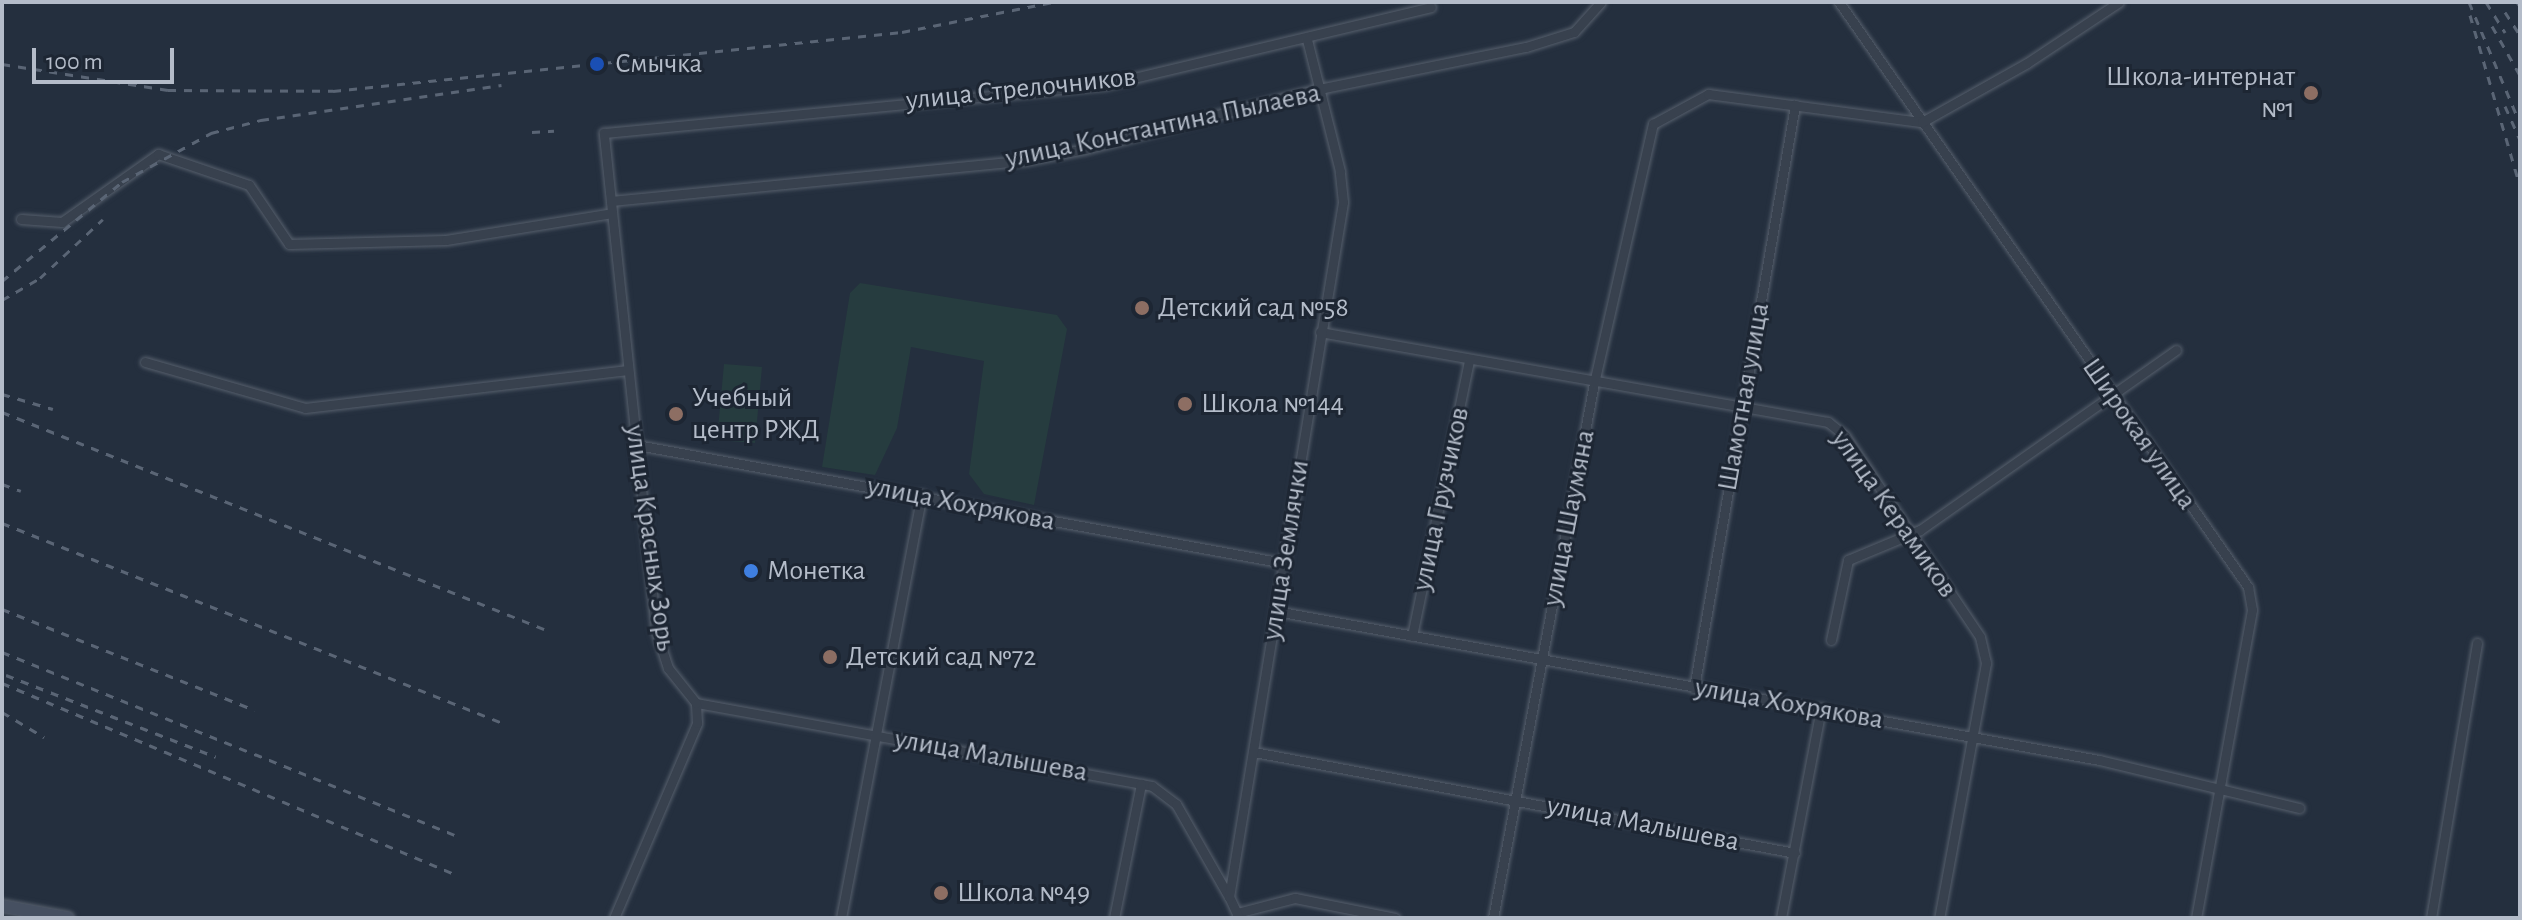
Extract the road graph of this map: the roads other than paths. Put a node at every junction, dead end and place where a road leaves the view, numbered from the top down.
1 (1601, 2) edge
2 (1839, 2) edge
3 (2119, 2) edge
4 (1431, 7) dead end
5 (1307, 40) junction
6 (1319, 89) junction
7 (1795, 105) junction
8 (1922, 122) junction
9 (604, 133) joint
10 (611, 201) junction
11 (612, 213) junction
12 (21, 219) dead end
13 (1320, 332) junction
14 (2176, 350) dead end
15 (1469, 361) junction
16 (145, 362) dead end
17 (628, 370) junction
18 (1594, 383) junction
19 (2111, 395) junction
20 (1743, 408) junction
21 (637, 445) junction
22 (922, 495) junction
23 (1908, 535) junction
24 (1284, 563) junction
25 (1276, 611) junction
26 (1412, 636) junction
27 (1831, 640) dead end
28 (2477, 643) dead end
29 (1542, 662) junction
30 (1694, 688) junction
31 (696, 703) junction
32 (1821, 708) junction
33 (874, 735) junction
34 (1973, 736) junction
35 (1254, 752) junction
36 (1141, 784) junction
37 (2217, 787) junction
38 (1516, 800) junction
39 (2299, 808) dead end
40 (1795, 853) junction
41 (1229, 897) junction
42 (2, 906) edge
43 (1238, 916) edge
44 (68, 918) edge
45 (614, 918) edge
46 (841, 918) edge
47 (1114, 918) edge
48 (1395, 918) edge
49 (1493, 918) edge
50 (1781, 918) edge
51 (1939, 918) edge
52 (2196, 918) edge
53 (2431, 918) edge

1 - 6 street, улица Константина Пылаева
2 - 8 street, Широкая улица
3 - 8 street
4 - 5 street, улица Стрелочников
5 - 6 street, улица Землячки
5 - 9 street, улица Стрелочников
6 - 10 street, улица Константина Пылаева
6 - 13 street, улица Землячки
7 - 8 street
7 - 18 street, улица Шаумяна
7 - 20 street, Шамотная улица
8 - 19 street, Широкая улица
9 - 10 street, улица Красных Зорь
10 - 11 street, улица Красных Зорь
11 - 12 street
11 - 17 street, улица Красных Зорь
13 - 15 street, улица Керамиков
13 - 24 street, улица Землячки
14 - 19 street
15 - 18 street, улица Керамиков
15 - 26 street, улица Грузчиков
16 - 17 street
17 - 21 street, улица Красных Зорь
18 - 20 street, улица Керамиков
18 - 29 street, улица Шаумяна
19 - 23 street
19 - 37 street, Широкая улица
20 - 23 street, улица Керамиков
20 - 30 street, Шамотная улица
21 - 22 street, улица Хохрякова
21 - 31 street, улица Красных Зорь
22 - 24 street, улица Хохрякова
22 - 33 street
23 - 27 street
23 - 34 street, улица Керамиков
24 - 25 street, улица Землячки
25 - 26 street, улица Хохрякова
25 - 35 street, улица Землячки
26 - 29 street, улица Хохрякова
28 - 53 street
29 - 30 street, улица Хохрякова
29 - 38 street, улица Шаумяна
30 - 32 street, улица Хохрякова
31 - 33 street, улица Малышева
31 - 45 street
32 - 34 street, улица Хохрякова
32 - 40 street
33 - 36 street, улица Малышева
33 - 46 street
34 - 37 street, улица Хохрякова
34 - 51 street, улица Керамиков
35 - 38 street, улица Малышева
35 - 41 street, улица Землячки
36 - 41 street, улица Малышева
36 - 47 street
37 - 39 street, улица Хохрякова
37 - 52 street, Широкая улица
38 - 40 street, улица Малышева
38 - 49 street, улица Шаумяна
40 - 50 street
41 - 43 street
42 - 44 street
43 - 48 street

